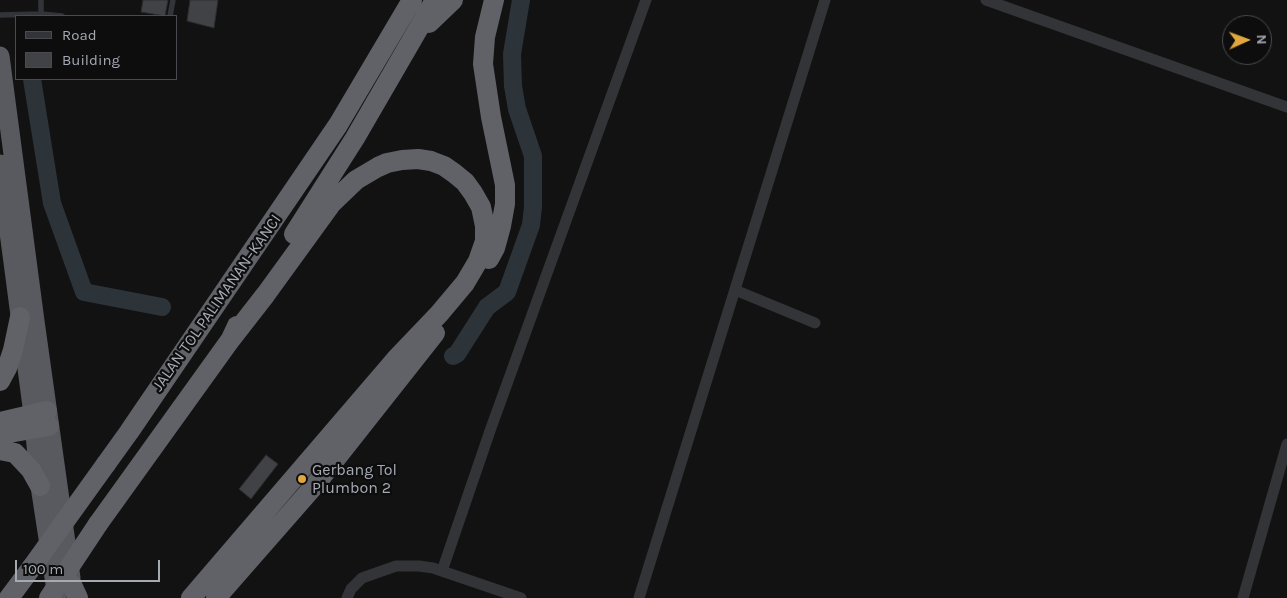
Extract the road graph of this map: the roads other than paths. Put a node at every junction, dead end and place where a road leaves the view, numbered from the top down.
1 (41, 0) edge
2 (173, 0) edge
3 (412, 0) edge
4 (436, 0) edge
5 (453, 0) edge
6 (494, 0) edge
7 (646, 0) edge
8 (825, 0) edge
9 (986, 0) edge
10 (41, 14) junction
11 (15, 15) edge
12 (20, 15) edge
13 (52, 15) edge
14 (170, 15) edge
15 (0, 16) edge
16 (414, 35) junction
17 (0, 56) edge
18 (1287, 107) edge
19 (0, 164) edge
20 (6, 255) edge
21 (735, 290) junction
22 (20, 317) junction
23 (815, 323) dead end
24 (231, 339) junction
25 (0, 381) edge
26 (41, 420) junction
27 (0, 422) edge
28 (0, 437) edge
29 (1287, 444) edge
30 (0, 450) edge
31 (40, 486) junction
32 (442, 571) junction
33 (70, 595) edge
34 (9, 598) edge
35 (49, 598) edge
36 (191, 598) edge
37 (216, 598) edge
38 (347, 598) edge
39 (521, 598) edge
40 (639, 598) edge
41 (1243, 598) edge

1 - 10 lane
2 - 14 lane
3 - 34 highway, JALAN TOL PALIMANAN–KANCI, bridge
4 - 16 highway, JALAN TOL PALIMANAN–KANCI
5 - 16 highway
6 - 37 highway
7 - 32 street
8 - 21 street
9 - 18 street
10 - 12 lane
10 - 13 lane
11 - 15 lane
16 - 24 highway, JALAN TOL PALIMANAN–KANCI
17 - 26 highway
19 - 20 highway
20 - 22 highway
21 - 23 street
21 - 40 street
22 - 25 highway
22 - 26 highway
24 - 35 highway, JALAN TOL PALIMANAN–KANCI, bridge
24 - 36 highway
26 - 27 highway
26 - 28 highway
26 - 31 highway
26 - 33 highway
29 - 41 street
30 - 31 highway
31 - 33 highway
32 - 38 street
32 - 39 street

